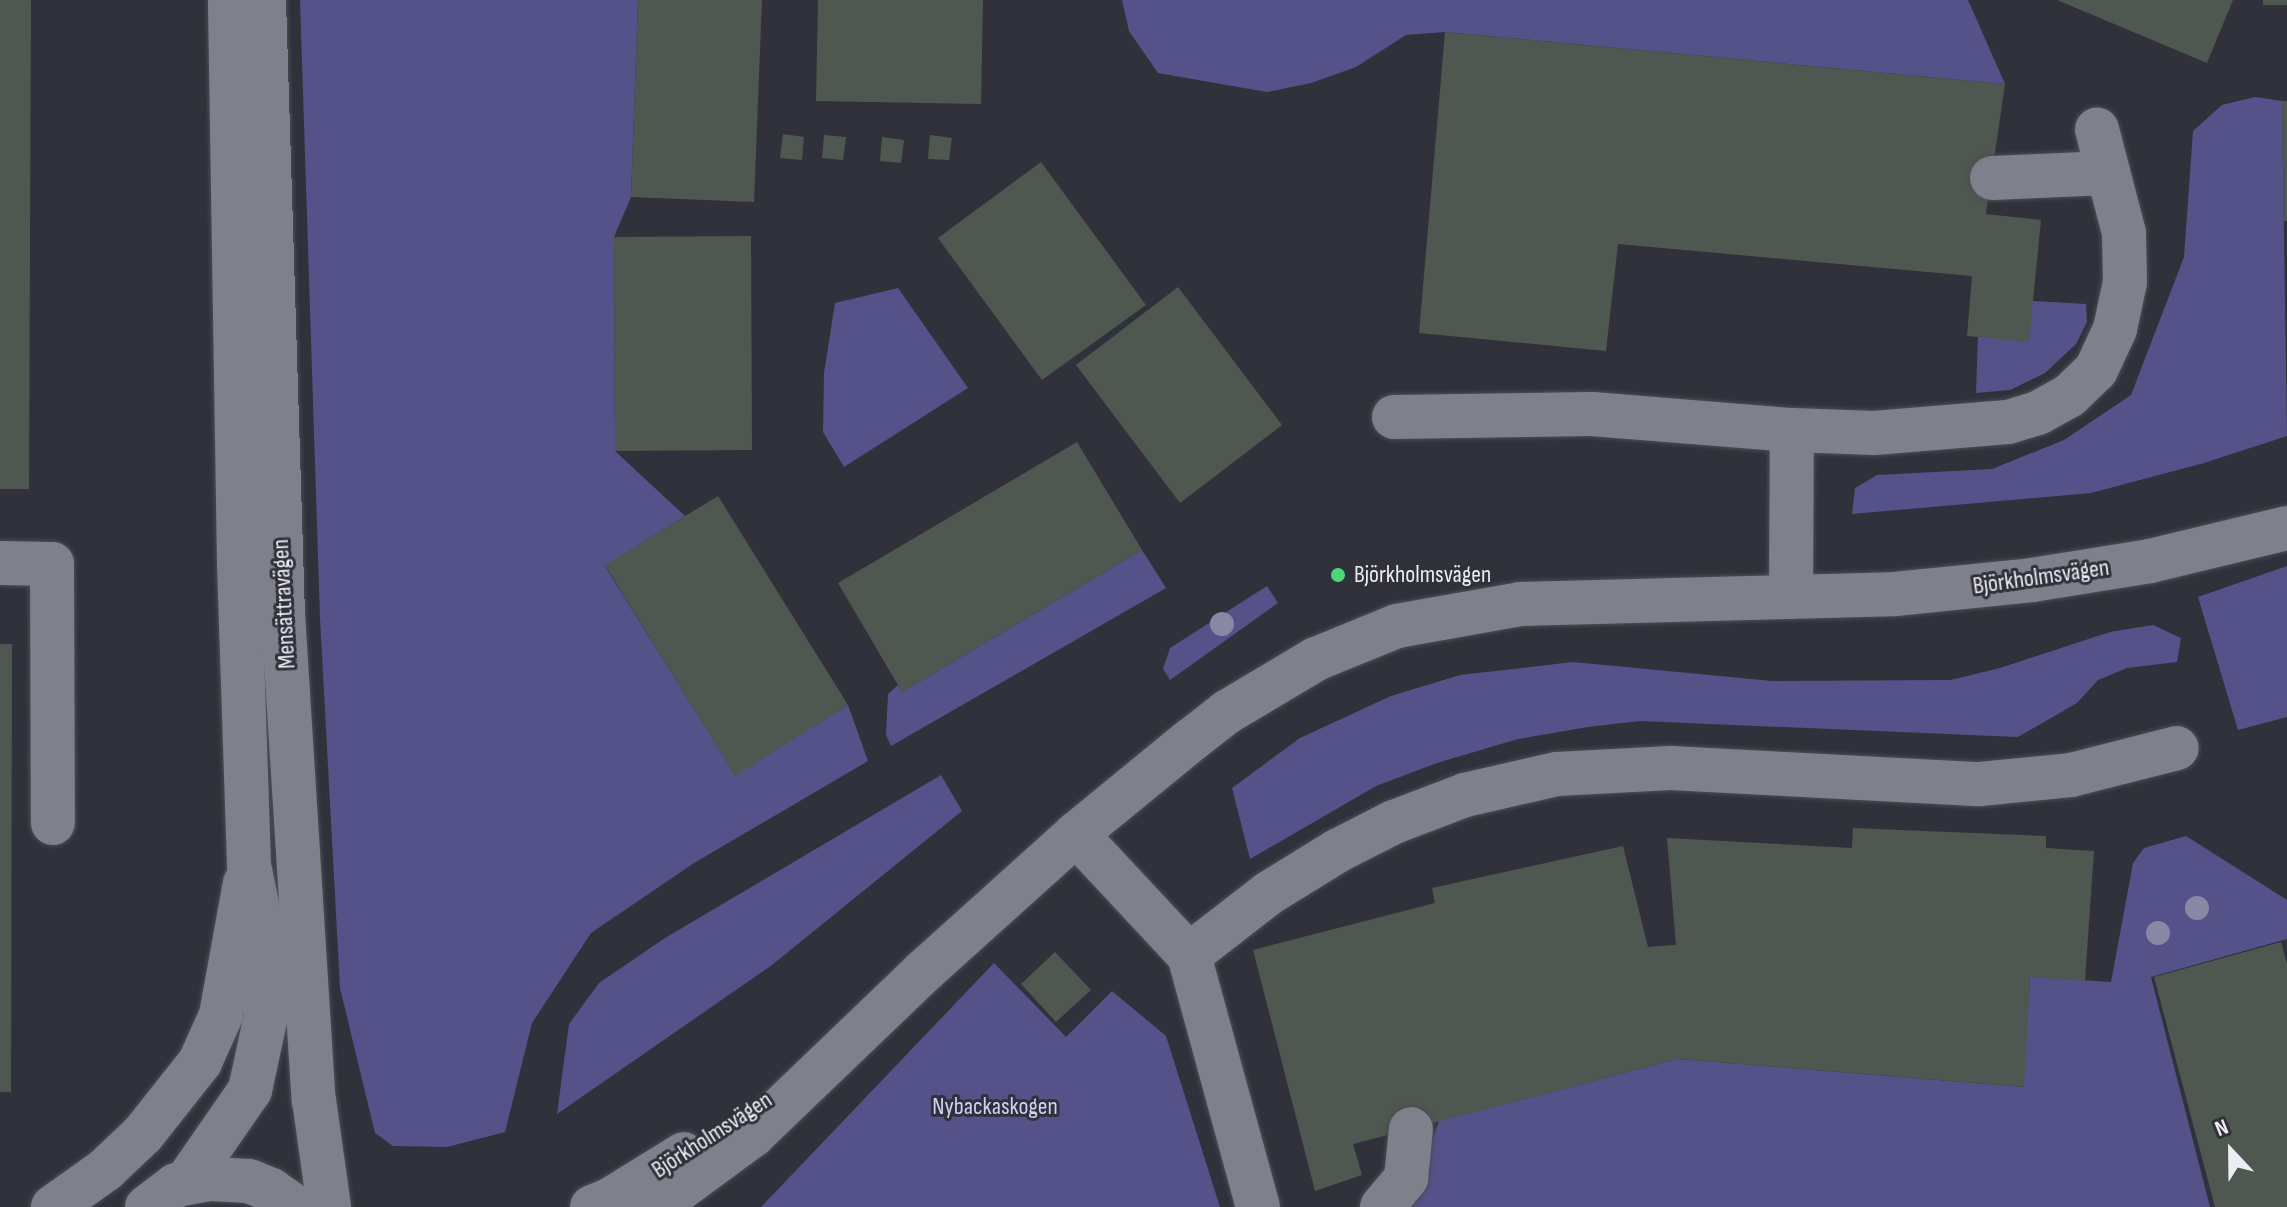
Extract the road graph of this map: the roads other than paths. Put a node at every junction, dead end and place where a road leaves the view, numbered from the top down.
1 (230, 0) edge
2 (264, 0) edge
3 (2097, 129) dead end
4 (2108, 173) junction
5 (1992, 178) dead end
6 (1394, 417) dead end
7 (1792, 430) junction
8 (2287, 528) edge
9 (0, 563) edge
10 (1791, 597) junction
11 (2177, 748) dead end
12 (53, 823) dead end
13 (1076, 834) junction
14 (249, 865) junction
15 (1189, 955) junction
16 (831, 1060) junction
17 (1411, 1129) dead end
18 (187, 1181) junction
19 (53, 1207) edge
20 (147, 1207) edge
21 (295, 1207) edge
22 (329, 1207) edge
23 (592, 1207) edge
24 (655, 1207) edge
25 (1258, 1207) edge
26 (1382, 1207) edge

1 - 14 street, Mensättravägen
2 - 22 street, Mensättravägen
3 - 4 street
4 - 5 street
4 - 7 street
6 - 7 street
7 - 10 street
8 - 10 street, Björkholmsvägen
9 - 12 street
10 - 13 street, Björkholmsvägen
11 - 15 street
13 - 15 street
13 - 16 street, Björkholmsvägen
14 - 18 street, Mensättravägen
14 - 19 street
15 - 25 street
16 - 23 street, Björkholmsvägen
16 - 24 street, Björkholmsvägen
17 - 26 street
18 - 20 street
18 - 21 street

